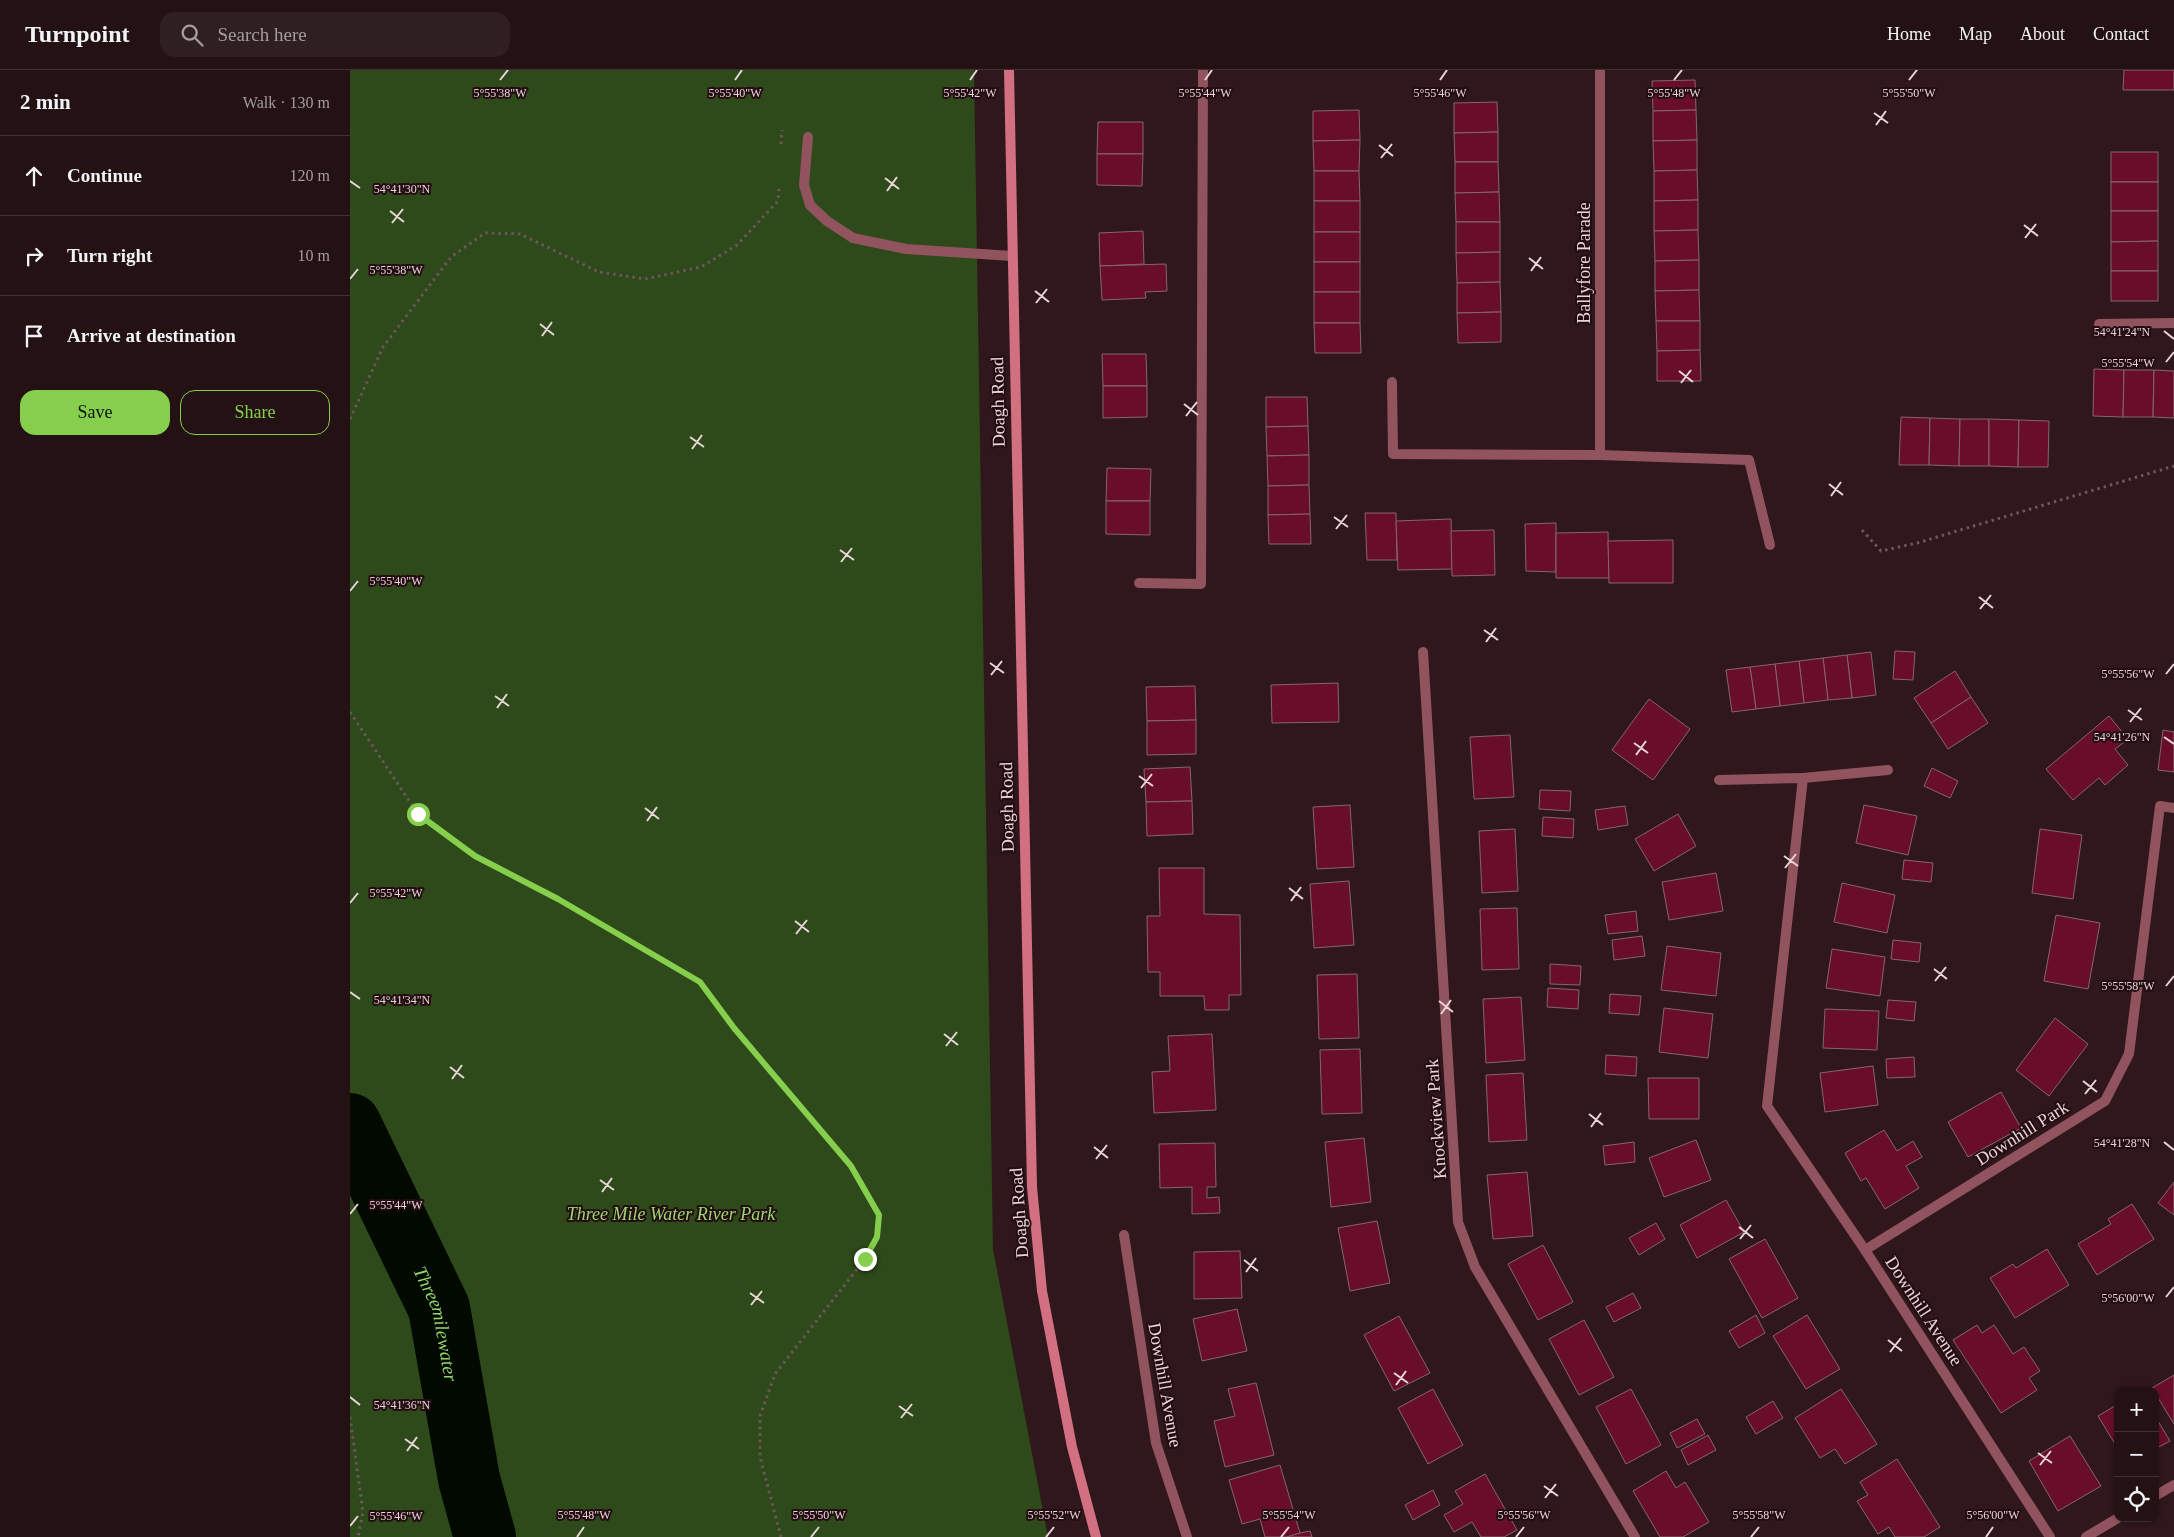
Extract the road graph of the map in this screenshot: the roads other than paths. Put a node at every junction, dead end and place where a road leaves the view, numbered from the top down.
1 (1009, 70) edge
2 (1202, 70) edge
3 (1600, 70) edge
4 (808, 137) dead end
5 (1012, 256) junction
6 (2174, 323) edge
7 (2099, 324) dead end
8 (1392, 382) dead end
9 (1600, 455) junction
10 (1770, 544) dead end
11 (1138, 582) dead end
12 (1423, 652) dead end
13 (1888, 770) dead end
14 (1804, 778) junction
15 (1718, 780) dead end
16 (2174, 808) edge
17 (1124, 1235) dead end
18 (1866, 1250) junction
19 (2174, 1485) edge
20 (2159, 1494) edge
21 (2114, 1520) edge
22 (1096, 1537) edge
23 (1187, 1537) edge
24 (1635, 1537) edge
25 (2050, 1537) edge
26 (2086, 1537) edge

1 - 5 main road, Doagh Road
2 - 11 street
3 - 9 street, Ballyfore Parade
4 - 5 street
5 - 22 main road, Doagh Road
6 - 7 street
8 - 9 street
9 - 10 street
12 - 24 street, Knockview Park
13 - 14 street
14 - 15 street
14 - 18 street, Downhill Avenue
16 - 18 street, Downhill Park
17 - 23 street, Downhill Avenue
18 - 25 street, Downhill Avenue
19 - 20 street
21 - 26 street

